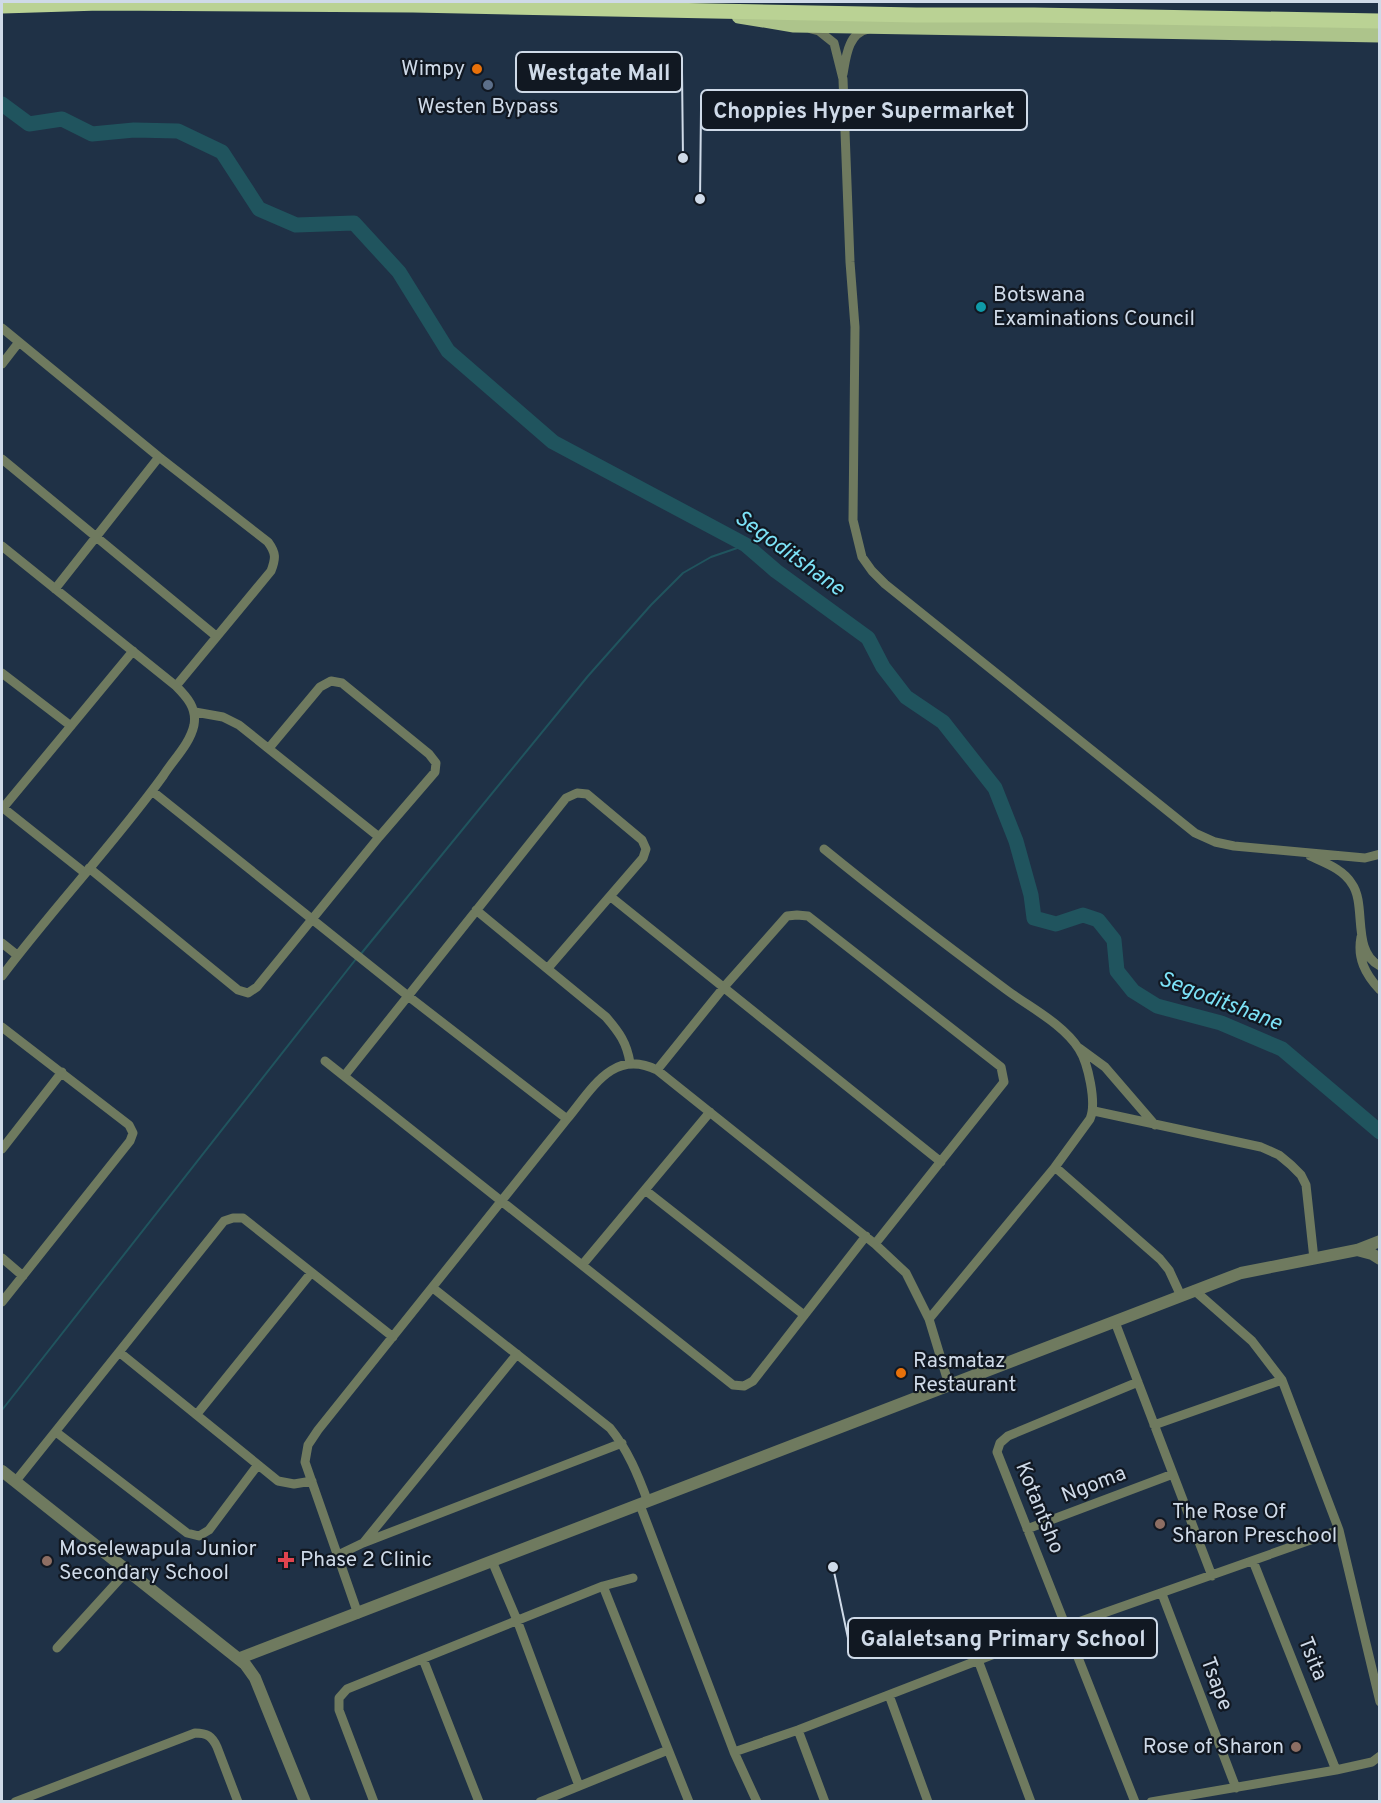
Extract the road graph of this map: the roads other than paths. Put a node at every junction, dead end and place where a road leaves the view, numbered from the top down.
1 (2, 6) edge
2 (706, 11) junction
3 (1380, 21) edge
4 (794, 25) junction
5 (879, 27) junction
6 (1380, 35) edge
7 (843, 79) junction
8 (2, 328) edge
9 (19, 342) junction
10 (2, 364) edge
11 (159, 457) junction
12 (2, 459) edge
13 (96, 536) junction
14 (2, 546) edge
15 (55, 589) junction
16 (216, 636) junction
17 (133, 651) junction
18 (2, 673) edge
19 (176, 686) junction
20 (195, 712) junction
21 (72, 726) junction
22 (269, 748) junction
23 (152, 791) junction
24 (2, 808) edge
25 (379, 837) junction
26 (824, 849) dead end
27 (1302, 852) junction
28 (1380, 854) edge
29 (87, 870) junction
30 (610, 897) junction
31 (476, 910) junction
32 (312, 919) junction
33 (1361, 937) junction
34 (2, 943) edge
35 (17, 955) junction
36 (1380, 966) edge
37 (548, 968) junction
38 (2, 976) edge
39 (724, 987) junction
40 (1380, 990) edge
41 (408, 996) junction
42 (2, 1027) edge
43 (1079, 1048) junction
44 (326, 1061) dead end
45 (630, 1063) junction
46 (657, 1070) junction
47 (62, 1072) junction
48 (345, 1076) junction
49 (1094, 1111) junction
50 (710, 1112) junction
51 (567, 1119) junction
52 (1155, 1125) junction
53 (2, 1149) edge
54 (941, 1162) junction
55 (1055, 1167) junction
56 (645, 1190) junction
57 (502, 1200) junction
58 (866, 1236) junction
59 (1380, 1240) edge
60 (875, 1244) junction
61 (1357, 1250) junction
62 (2, 1258) edge
63 (1314, 1258) junction
64 (1380, 1259) edge
65 (583, 1264) junction
66 (311, 1273) junction
67 (23, 1276) junction
68 (433, 1288) junction
69 (1194, 1290) junction
70 (1181, 1296) junction
71 (2, 1302) edge
72 (804, 1315) junction
73 (929, 1319) junction
74 (1115, 1322) junction
75 (393, 1337) junction
76 (119, 1352) junction
77 (517, 1354) junction
78 (1282, 1380) junction
79 (1138, 1382) junction
80 (949, 1385) junction
81 (197, 1414) junction
82 (1154, 1425) junction
83 (56, 1432) junction
84 (622, 1443) junction
85 (257, 1466) junction
86 (2, 1471) edge
87 (1173, 1474) junction
88 (312, 1481) junction
89 (15, 1482) junction
90 (644, 1503) junction
91 (1027, 1529) junction
92 (1339, 1530) junction
93 (363, 1543) junction
94 (338, 1555) junction
95 (492, 1561) junction
96 (1253, 1561) junction
97 (127, 1571) junction
98 (1212, 1576) junction
99 (633, 1578) dead end
100 (603, 1586) junction
101 (1162, 1594) junction
102 (358, 1614) junction
103 (517, 1620) junction
104 (1067, 1626) junction
105 (57, 1648) dead end
106 (240, 1658) junction
107 (423, 1659) junction
108 (978, 1660) junction
109 (889, 1695) junction
110 (1380, 1702) edge
111 (798, 1730) junction
112 (668, 1750) junction
113 (735, 1752) junction
114 (1380, 1756) edge
115 (1336, 1770) junction
116 (579, 1786) junction
117 (1236, 1788) junction
118 (28, 1799) edge
119 (15, 1802) edge
120 (238, 1802) edge
121 (305, 1802) edge
122 (374, 1802) edge
123 (478, 1802) edge
124 (540, 1802) edge
125 (689, 1802) edge
126 (757, 1802) edge
127 (825, 1802) edge
128 (928, 1802) edge
129 (1031, 1802) edge
130 (1135, 1802) edge
131 (1151, 1802) edge

1 - 2 highway
2 - 3 highway
2 - 4 main road
4 - 5 main road
4 - 7 street
5 - 6 main road
5 - 7 street
7 - 27 street
8 - 9 street
9 - 10 street
9 - 11 street
11 - 13 street
11 - 16 street
12 - 13 street
13 - 15 street
13 - 16 street
14 - 15 street
15 - 17 street
16 - 19 street
17 - 19 street
17 - 21 street
18 - 21 street
19 - 20 street
20 - 22 street
20 - 23 street
21 - 24 street
22 - 25 street
22 - 25 street
23 - 29 street
23 - 32 street
24 - 29 street
25 - 32 street
26 - 43 street
27 - 28 street
27 - 33 street
29 - 32 street
29 - 35 street
30 - 31 street
30 - 37 street
30 - 39 street
31 - 37 street
31 - 41 street
32 - 41 street
33 - 36 street
33 - 40 street
34 - 35 street
35 - 38 street
37 - 45 street
39 - 46 street
39 - 54 street
39 - 54 street
41 - 48 street
41 - 51 street
42 - 47 street
43 - 49 street
43 - 52 street
44 - 48 street
45 - 46 street
45 - 51 street
46 - 50 street
47 - 53 street
47 - 67 street
48 - 57 street
49 - 52 street
49 - 55 street
50 - 56 street
50 - 58 street
51 - 57 street
52 - 63 street
54 - 60 street
55 - 70 street
55 - 73 street
56 - 65 street
56 - 72 street
57 - 65 street
57 - 68 street
58 - 60 street
58 - 72 street
59 - 61 street
60 - 73 street
61 - 63 street
61 - 64 street
62 - 67 street
63 - 69 street
65 - 72 street
66 - 75 street
66 - 76 street
66 - 81 street
67 - 71 street
68 - 75 street
68 - 77 street
69 - 70 street
69 - 78 street
70 - 74 street
73 - 80 street
74 - 79 street
74 - 80 street
75 - 88 street
76 - 81 street
76 - 83 street
77 - 84 street
77 - 93 street
78 - 82 street
78 - 92 street
79 - 82 street
79 - 91 street, Kotantsho
80 - 90 street
81 - 85 street
82 - 87 street
83 - 85 street
83 - 89 street
84 - 90 street
84 - 93 street
85 - 88 street
86 - 89 street
87 - 91 street, Ngoma
87 - 98 street
88 - 94 street
89 - 97 street
90 - 95 street
90 - 113 street
91 - 104 street, Kotantsho
92 - 96 street
92 - 110 street
93 - 94 street
94 - 102 street
95 - 102 street
95 - 103 street
96 - 98 street
96 - 115 street, Tsita
97 - 105 street
97 - 106 street
98 - 101 street
99 - 100 street
100 - 103 street
100 - 112 street
101 - 104 street
101 - 117 street, Tsape
102 - 106 street
103 - 107 street
103 - 116 street
104 - 108 street
104 - 130 street, Kotantsho
106 - 121 street
107 - 122 street
107 - 123 street
108 - 109 street
108 - 129 street
109 - 111 street
109 - 128 street
111 - 113 street
111 - 127 street
112 - 116 street
112 - 125 street
113 - 126 street
114 - 115 street
115 - 117 street
116 - 124 street
117 - 131 street
118 - 119 street
118 - 120 street

